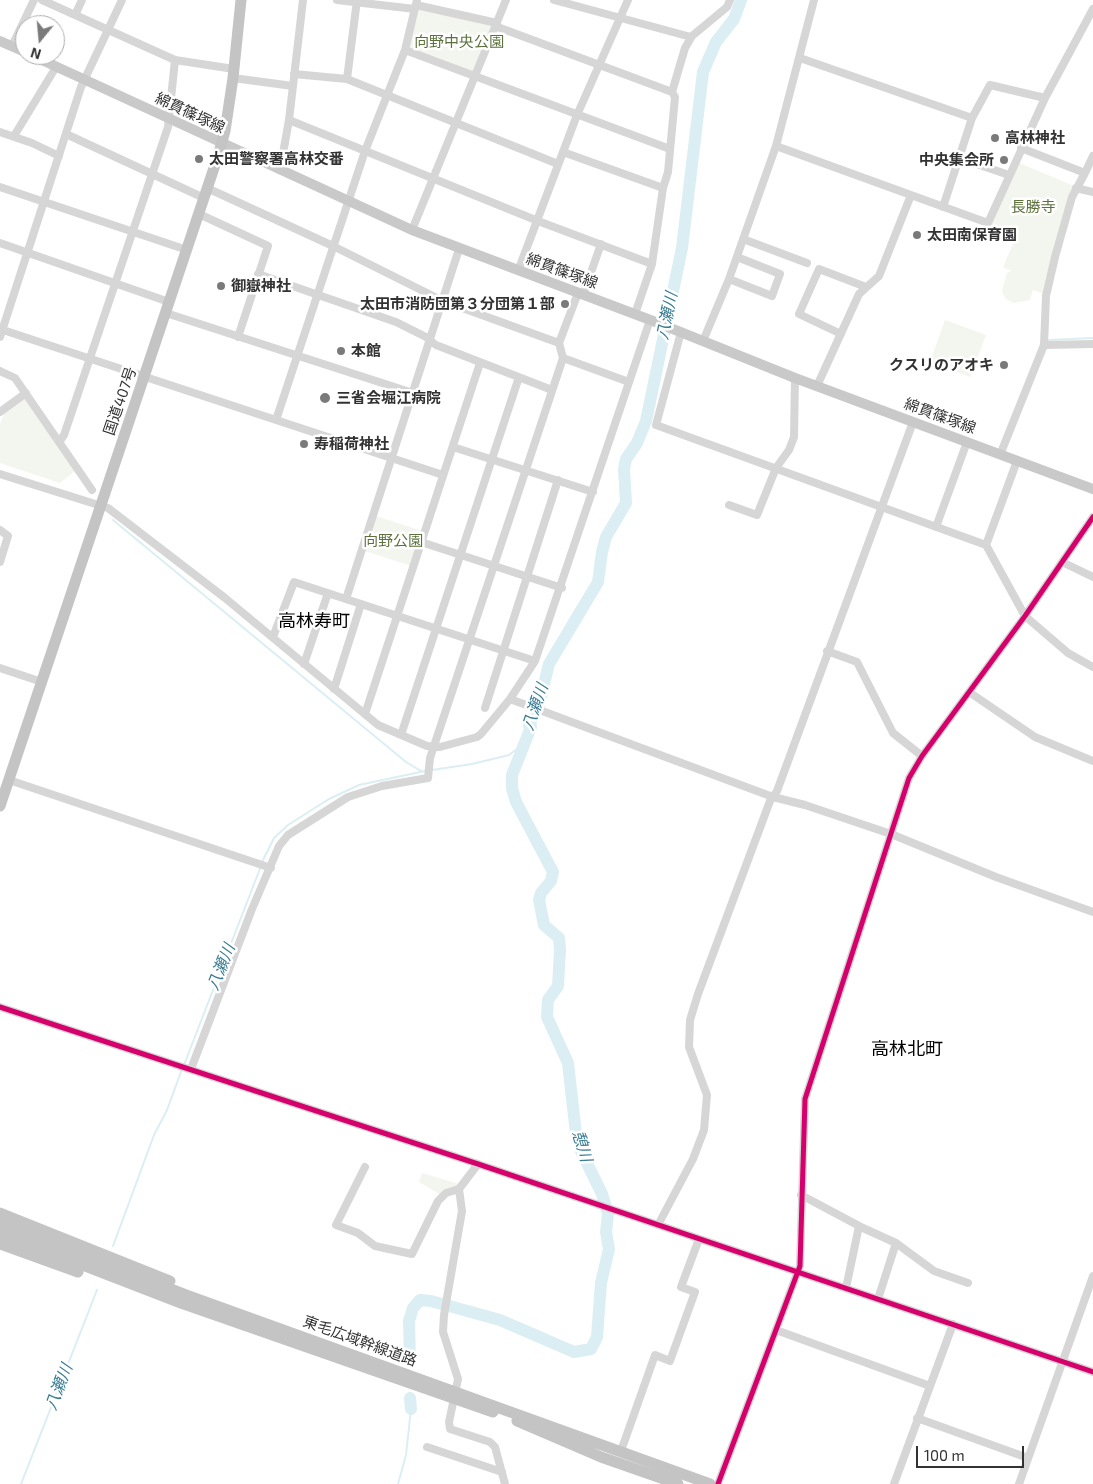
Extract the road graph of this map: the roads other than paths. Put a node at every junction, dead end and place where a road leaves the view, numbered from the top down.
1 (34, 0) edge
2 (42, 0) edge
3 (82, 0) edge
4 (122, 0) edge
5 (241, 0) edge
6 (303, 0) edge
7 (337, 0) edge
8 (506, 0) edge
9 (554, 0) edge
10 (628, 0) edge
11 (730, 0) edge
12 (814, 0) edge
13 (357, 1) edge
14 (416, 5) edge
15 (1093, 9) edge
16 (75, 15) junction
17 (620, 17) junction
18 (496, 25) junction
19 (108, 30) junction
20 (691, 37) junction
21 (0, 41) edge
22 (12, 46) junction
23 (15, 47) edge
24 (405, 50) junction
25 (800, 58) junction
26 (175, 60) junction
27 (52, 65) edge
28 (599, 65) junction
29 (56, 67) junction
30 (233, 74) junction
31 (294, 74) junction
32 (475, 76) junction
33 (347, 79) junction
34 (84, 80) junction
35 (293, 86) junction
36 (672, 92) junction
37 (388, 95) junction
38 (1044, 98) junction
39 (577, 115) junction
40 (972, 118) junction
41 (169, 120) junction
42 (289, 120) junction
43 (456, 122) junction
44 (0, 132) edge
45 (66, 134) junction
46 (14, 136) junction
47 (221, 144) junction
48 (776, 146) junction
49 (1021, 148) junction
50 (670, 149) junction
51 (365, 151) junction
52 (563, 152) junction
53 (59, 156) junction
54 (1093, 156) edge
55 (959, 158) junction
56 (558, 164) junction
57 (280, 170) junction
58 (152, 173) junction
59 (1085, 173) junction
60 (1009, 175) junction
61 (434, 178) junction
62 (0, 188) edge
63 (663, 188) junction
64 (1076, 188) junction
65 (1093, 192) edge
66 (206, 193) junction
67 (911, 194) junction
68 (44, 202) junction
69 (348, 202) junction
70 (943, 207) junction
71 (199, 214) junction
72 (538, 221) junction
73 (412, 230) junction
74 (132, 232) junction
75 (743, 239) junction
76 (0, 243) edge
77 (601, 244) junction
78 (333, 246) junction
79 (459, 249) junction
80 (187, 250) junction
81 (26, 254) junction
82 (737, 257) junction
83 (808, 263) dead end
84 (652, 264) junction
85 (518, 271) junction
86 (258, 274) junction
87 (729, 279) junction
88 (115, 284) junction
89 (866, 287) junction
90 (317, 294) junction
91 (580, 294) junction
92 (443, 301) junction
93 (168, 308) junction
94 (635, 314) junction
95 (651, 320) junction
96 (679, 331) junction
97 (1, 333) edge
98 (841, 334) junction
99 (238, 336) junction
100 (430, 340) junction
101 (703, 341) junction
102 (559, 343) junction
103 (1093, 344) edge
104 (1044, 346) junction
105 (297, 356) junction
106 (91, 358) junction
107 (563, 358) junction
108 (480, 363) junction
109 (0, 371) edge
110 (145, 376) junction
111 (519, 377) junction
112 (795, 378) junction
113 (629, 382) junction
114 (817, 386) junction
115 (552, 390) junction
116 (26, 393) junction
117 (414, 393) junction
118 (0, 412) edge
119 (276, 420) junction
120 (913, 422) junction
121 (60, 441) junction
122 (967, 442) junction
123 (452, 447) junction
124 (1000, 455) junction
125 (392, 459) junction
126 (490, 459) junction
127 (1017, 461) junction
128 (776, 468) junction
129 (526, 470) junction
130 (0, 474) edge
131 (443, 475) junction
132 (558, 480) junction
133 (1093, 489) edge
134 (92, 490) dead end
135 (593, 492) junction
136 (99, 505) junction
137 (729, 505) dead end
138 (881, 507) junction
139 (1093, 517) edge
140 (936, 527) junction
141 (0, 530) edge
142 (421, 542) junction
143 (986, 546) junction
144 (459, 554) junction
145 (0, 562) edge
146 (1062, 562) junction
147 (494, 566) junction
148 (527, 577) junction
149 (1093, 577) edge
150 (562, 588) junction
151 (328, 593) junction
152 (346, 599) junction
153 (361, 604) junction
154 (397, 616) junction
155 (1025, 616) junction
156 (435, 628) junction
157 (273, 637) junction
158 (470, 640) junction
159 (503, 650) junction
160 (827, 651) junction
161 (535, 661) junction
162 (304, 664) junction
163 (1093, 667) edge
164 (0, 668) edge
165 (42, 682) junction
166 (334, 688) junction
167 (969, 692) junction
168 (510, 699) junction
169 (485, 708) dead end
170 (365, 714) junction
171 (401, 735) junction
172 (433, 748) junction
173 (922, 756) junction
174 (1093, 761) edge
175 (9, 780) junction
176 (773, 797) junction
177 (0, 806) edge
178 (892, 834) junction
179 (269, 867) junction
180 (1093, 912) edge
181 (0, 1008) edge
182 (188, 1069) junction
183 (478, 1164) junction
184 (365, 1167) dead end
185 (459, 1189) junction
186 (801, 1195) junction
187 (0, 1213) edge
188 (0, 1223) edge
189 (658, 1225) junction
190 (860, 1226) junction
191 (0, 1233) edge
192 (698, 1238) junction
193 (896, 1243) junction
194 (0, 1244) edge
195 (798, 1272) junction
196 (1093, 1276) edge
197 (968, 1283) dead end
198 (846, 1288) junction
199 (878, 1299) junction
200 (268, 1324) junction
201 (953, 1324) junction
202 (244, 1325) junction
203 (776, 1330) junction
204 (1062, 1361) junction
205 (1093, 1372) edge
206 (930, 1386) junction
207 (456, 1395) junction
208 (917, 1418) junction
209 (427, 1447) dead end
210 (620, 1451) junction
211 (1028, 1458) junction
212 (502, 1472) junction
213 (505, 1484) edge
214 (678, 1484) edge
215 (710, 1484) edge
216 (718, 1484) edge
217 (894, 1484) edge
218 (1019, 1484) edge

1 - 22 street
2 - 16 street
3 - 16 street
4 - 19 street
5 - 30 highway, 国道407号
6 - 31 street
7 - 13 street
8 - 18 street
9 - 17 street
10 - 17 street
11 - 20 street
12 - 25 street
13 - 14 street
13 - 33 street
14 - 18 street
14 - 24 street
15 - 38 street
16 - 19 street
17 - 20 street
17 - 28 street
18 - 28 street
18 - 32 street
19 - 26 street
19 - 34 street
20 - 36 street
21 - 22 main road
22 - 23 main road
24 - 32 street
24 - 37 street
25 - 40 street
25 - 48 street
26 - 30 street
26 - 41 street
27 - 29 main road, 綿貫篠塚線
28 - 36 street
28 - 39 street
29 - 34 main road, 綿貫篠塚線
29 - 46 street
30 - 35 street
30 - 47 highway, 国道407号
31 - 33 street
31 - 35 street
32 - 39 street
32 - 43 street
33 - 37 street
34 - 41 main road, 綿貫篠塚線
34 - 45 street
35 - 42 street
36 - 50 street
37 - 43 street
37 - 51 street
38 - 40 street
38 - 49 street
39 - 50 street
39 - 52 street
40 - 55 street
41 - 47 main road, 綿貫篠塚線
41 - 58 street
42 - 51 street
42 - 57 street
43 - 56 street
43 - 61 street
44 - 46 street
45 - 53 street
45 - 58 street
46 - 53 street
47 - 57 main road, 綿貫篠塚線
47 - 66 highway, 国道407号
48 - 67 street
48 - 75 street
49 - 59 street
49 - 60 street
50 - 63 street
51 - 61 street
51 - 69 street
52 - 56 street
52 - 63 street
53 - 68 street
54 - 59 street
55 - 60 street
55 - 70 street
56 - 72 street
57 - 69 main road, 綿貫篠塚線
58 - 66 street
58 - 74 street
59 - 64 street
60 - 70 street
61 - 72 street
61 - 73 street
62 - 68 street
63 - 84 street
64 - 65 street
64 - 104 street
66 - 71 highway, 国道407号
66 - 78 street
67 - 70 street
67 - 89 street
68 - 74 street
68 - 81 street
69 - 73 main road, 綿貫篠塚線
69 - 78 street
71 - 80 highway, 国道407号
71 - 86 street
72 - 77 street
72 - 85 street
73 - 79 main road, 綿貫篠塚線
74 - 80 street
74 - 88 street
75 - 82 street
75 - 83 street
76 - 81 street
77 - 84 street
77 - 91 street
78 - 90 street
78 - 92 street
79 - 85 main road, 綿貫篠塚線
79 - 92 street
80 - 93 highway, 国道407号
81 - 88 street
81 - 97 street
82 - 87 street
82 - 87 street
84 - 94 street
85 - 91 main road, 綿貫篠塚線
86 - 90 street
86 - 99 street
87 - 101 street
88 - 93 street
88 - 106 street
89 - 98 street
89 - 98 street
90 - 100 street
90 - 105 street
91 - 94 main road, 綿貫篠塚線
91 - 102 street
92 - 100 street
92 - 102 street
93 - 99 street
93 - 110 highway, 国道407号
94 - 95 main road, 綿貫篠塚線
95 - 96 main road, 綿貫篠塚線
95 - 113 street
96 - 101 main road, 綿貫篠塚線
96 - 128 street
97 - 106 street
98 - 114 street
99 - 105 street
100 - 108 street
100 - 117 street
101 - 112 main road, 綿貫篠塚線
102 - 107 street
103 - 104 street
104 - 124 street
105 - 117 street
105 - 119 street
106 - 110 street
106 - 121 street
107 - 113 street
107 - 115 street
108 - 111 street
108 - 123 street
109 - 116 street
110 - 119 street
110 - 136 highway, 国道407号
111 - 115 street
111 - 126 street
112 - 114 main road, 綿貫篠塚線
112 - 128 street
113 - 135 street
114 - 120 main road, 綿貫篠塚線
115 - 129 street
116 - 118 street
116 - 121 street
117 - 125 street
119 - 125 street
120 - 122 main road, 綿貫篠塚線
120 - 138 street
121 - 134 street
122 - 124 main road, 綿貫篠塚線
122 - 140 street
123 - 126 street
123 - 131 street
124 - 127 main road, 綿貫篠塚線
125 - 131 street
125 - 152 street
126 - 129 street
126 - 144 street
127 - 133 main road, 綿貫篠塚線
127 - 143 street
128 - 137 street
128 - 138 street
129 - 132 street
129 - 147 street
130 - 136 street
131 - 142 street
132 - 135 street
132 - 148 street
135 - 150 street
136 - 157 street
136 - 165 highway, 国道407号
138 - 140 street
138 - 160 street
139 - 146 street
140 - 143 street
141 - 145 street
142 - 144 street
142 - 154 street
143 - 155 street
144 - 147 street
144 - 156 street
146 - 149 street
146 - 155 street
147 - 148 street
147 - 158 street
148 - 150 street
148 - 159 street
150 - 161 street
151 - 152 street
151 - 157 street
151 - 162 street
152 - 153 street
153 - 154 street
153 - 166 street
154 - 156 street
154 - 170 street
155 - 163 street
155 - 167 street
156 - 158 street
156 - 171 street
157 - 162 street
158 - 159 street
158 - 172 street
159 - 161 street
159 - 169 street
160 - 173 street
160 - 176 street
161 - 168 street
162 - 166 street
164 - 165 street
165 - 175 highway, 国道407号
166 - 170 street
167 - 173 street
167 - 174 street
168 - 172 street
168 - 176 street
170 - 171 street
171 - 172 street
172 - 179 street
173 - 178 street
175 - 177 highway, 国道407号
175 - 179 street
176 - 178 street
176 - 189 street
178 - 180 street
178 - 186 street
179 - 182 street
181 - 182 street
182 - 183 street
183 - 185 street
183 - 189 street
184 - 185 street
185 - 207 street
186 - 190 street
186 - 195 street
187 - 200 highway
188 - 200 highway, 東毛広域幹線道路
189 - 192 street
190 - 193 street
190 - 198 street
191 - 202 highway, 東毛広域幹線道路
192 - 195 street
192 - 210 street
193 - 197 street
193 - 199 street
194 - 202 highway
195 - 198 street
195 - 203 street
196 - 204 street
198 - 199 street
199 - 201 street
200 - 207 highway, 東毛広域幹線道路
201 - 204 street
201 - 206 street
202 - 207 highway, 東毛広域幹線道路
203 - 206 street
203 - 216 street
204 - 205 street
204 - 211 street
206 - 208 street
207 - 210 highway, 東毛広域幹線道路
207 - 212 street
207 - 214 highway, 東毛広域幹線道路
208 - 211 street
208 - 217 street
209 - 212 street
210 - 215 highway, 東毛広域幹線道路
211 - 218 street
212 - 213 street

